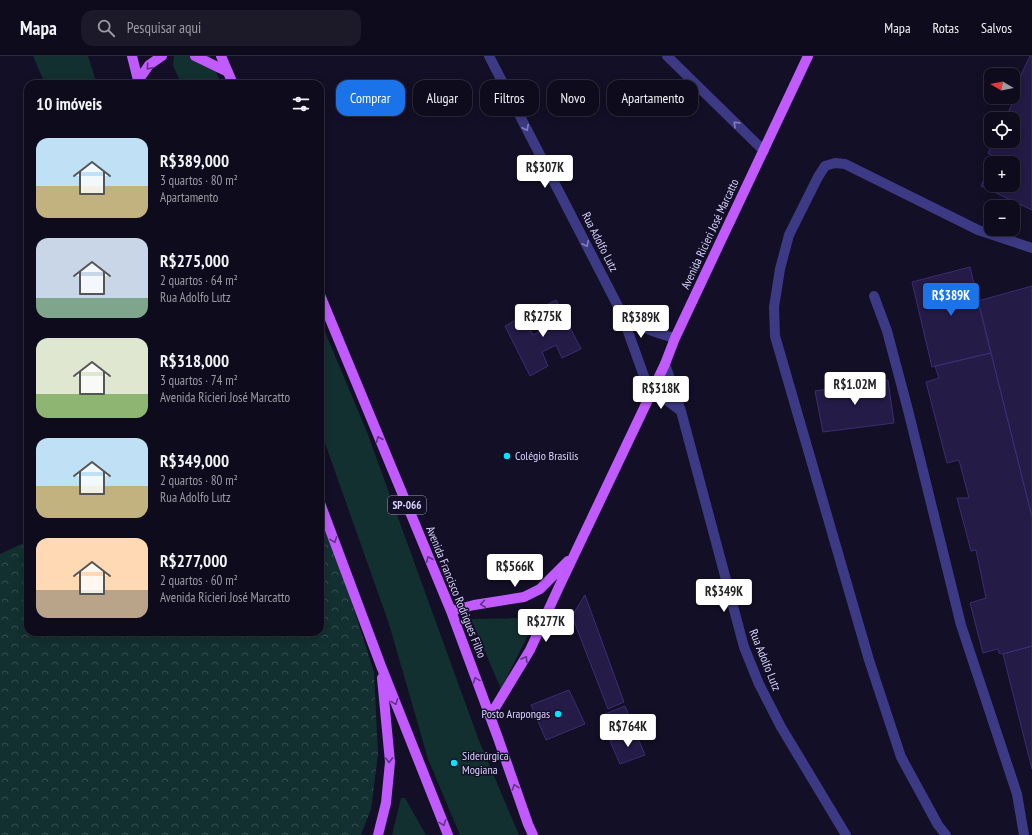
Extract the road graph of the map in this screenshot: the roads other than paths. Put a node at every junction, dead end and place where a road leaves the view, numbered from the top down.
1 (132, 56) edge
2 (162, 56) edge
3 (195, 56) edge
4 (221, 56) edge
5 (489, 56) edge
6 (667, 56) edge
7 (808, 56) edge
8 (228, 72) junction
9 (138, 80) edge
10 (139, 80) edge
11 (231, 80) edge
12 (764, 151) junction
13 (1032, 248) edge
14 (874, 296) dead end
15 (324, 305) edge
16 (621, 312) junction
17 (675, 338) junction
18 (664, 364) junction
19 (650, 393) junction
20 (681, 411) junction
21 (324, 514) edge
22 (575, 554) junction
23 (451, 612) junction
24 (381, 666) junction
25 (490, 716) junction
26 (378, 835) edge
27 (448, 835) edge
28 (533, 835) edge
29 (846, 835) edge
30 (946, 835) edge
31 (1024, 835) edge

1 - 9 main road
2 -> 10 main road
3 - 8 main road
4 - 8 main road
5 -> 16 street, Rua Adolfo Lutz
12 -> 6 street
7 - 12 main road, Avenida Ricieri José Marcatto
8 - 11 main road
12 - 17 main road, Avenida Ricieri José Marcatto
13 - 30 street
14 - 31 street
23 -> 15 main road, Avenida Francisco Rodrigues Filho / SP-066
16 - 17 street, Rua Adolfo Lutz
16 - 19 street, Rua Adolfo Lutz
17 - 18 main road, Avenida Ricieri José Marcatto
18 - 19 main road, Avenida Ricieri José Marcatto
18 - 20 street, Rua Adolfo Lutz
19 - 20 street
19 - 22 main road, Avenida Ricieri José Marcatto
20 - 29 street, Rua Adolfo Lutz
21 -> 24 main road
22 -> 23 main road, Avenida Ricieri José Marcatto
25 -> 22 main road, Avenida Ricieri José Marcatto
25 -> 23 main road, Avenida Francisco Rodrigues Filho / SP-066
24 -> 26 main road
24 -> 27 main road
28 -> 25 main road, Avenida Francisco Rodrigues Filho / SP-066

